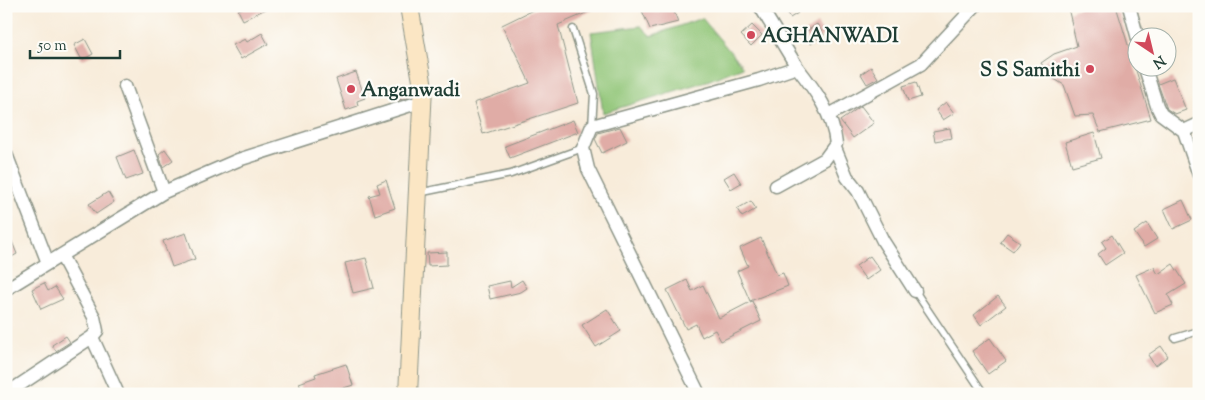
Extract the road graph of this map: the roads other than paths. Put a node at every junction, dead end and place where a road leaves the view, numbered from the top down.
1 (408, 6) edge
2 (760, 6) edge
3 (975, 6) edge
4 (1129, 6) edge
5 (1135, 28) edge
6 (573, 29) dead end
7 (797, 67) junction
8 (1148, 78) edge
9 (125, 86) dead end
10 (423, 101) junction
11 (829, 115) junction
12 (1199, 124) edge
13 (592, 126) junction
14 (1184, 131) junction
15 (583, 148) junction
16 (835, 148) junction
17 (6, 154) edge
18 (1199, 175) edge
19 (776, 186) dead end
20 (164, 192) junction
21 (417, 193) junction
22 (61, 255) junction
23 (48, 263) junction
24 (6, 288) edge
25 (915, 291) joint
26 (1199, 331) edge
27 (92, 337) junction
28 (1175, 338) dead end
29 (6, 394) edge
30 (118, 394) edge
31 (408, 394) edge
32 (699, 394) edge
33 (984, 394) edge

1 - 10 main road
2 - 7 street
3 - 11 street
4 - 5 street
6 - 13 lane
7 - 11 street
7 - 13 street
8 - 14 street
9 - 20 street
10 - 20 street
10 - 21 main road
11 - 16 street
12 - 14 street
13 - 15 street
14 - 18 street
15 - 21 lane
15 - 32 street
16 - 19 street
16 - 25 street
17 - 23 street
20 - 22 street
21 - 31 main road
22 - 23 street
22 - 27 street
23 - 24 street
25 - 33 lane
26 - 28 lane
27 - 29 street
27 - 30 street

